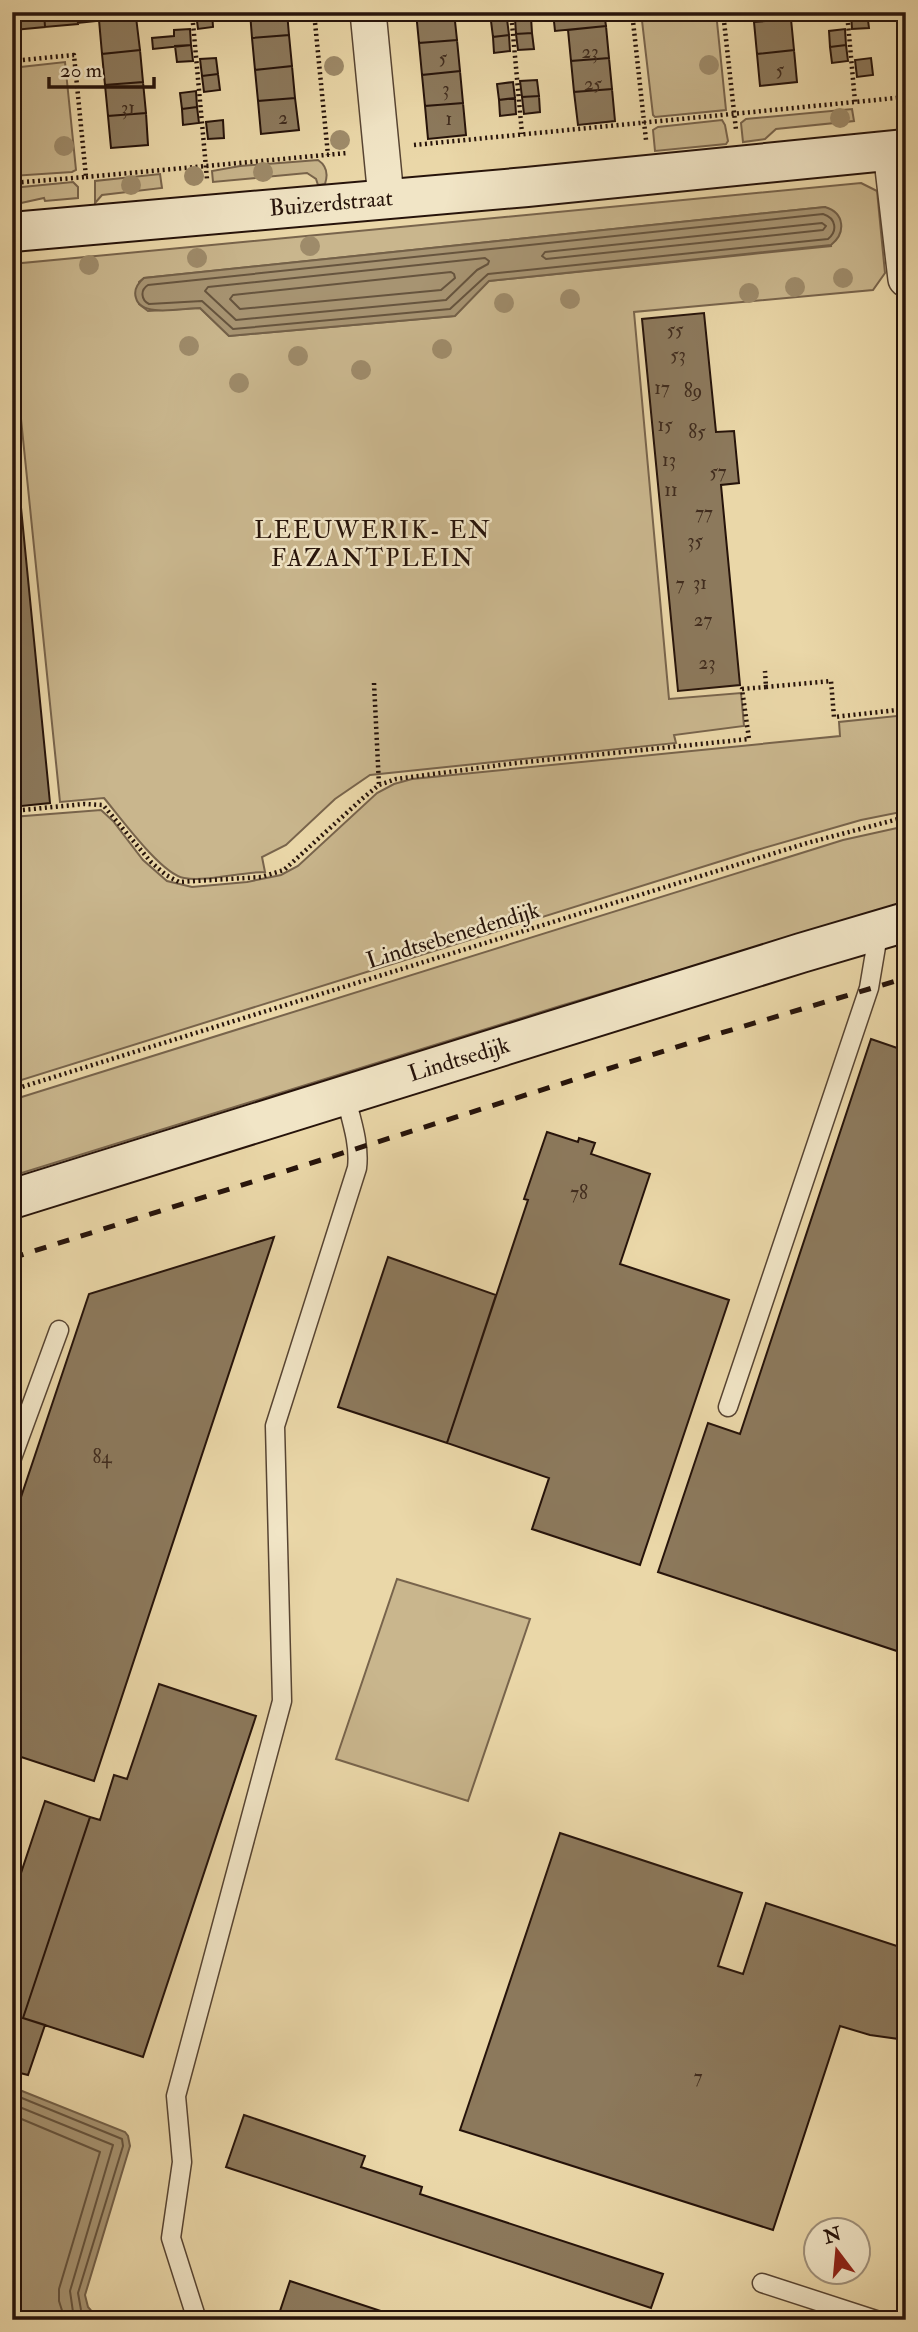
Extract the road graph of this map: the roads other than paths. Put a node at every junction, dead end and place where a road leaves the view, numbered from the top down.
1 (368, 12) edge
2 (898, 150) edge
3 (386, 198) junction
4 (12, 232) edge
5 (906, 279) edge
6 (892, 925) edge
7 (345, 1095) junction
8 (12, 1199) edge
9 (59, 1330) dead end
10 (728, 1407) dead end
11 (12, 1458) edge
12 (762, 2283) dead end
13 (197, 2320) edge
14 (876, 2320) edge

1 - 3 street
2 - 3 main road, Buizerdstraat
2 - 5 street
3 - 4 main road, Buizerdstraat
6 - 7 main road, Lindtsedijk
6 - 10 lane
7 - 8 main road, Lindtsedijk
7 - 13 lane
9 - 11 lane
12 - 14 lane

